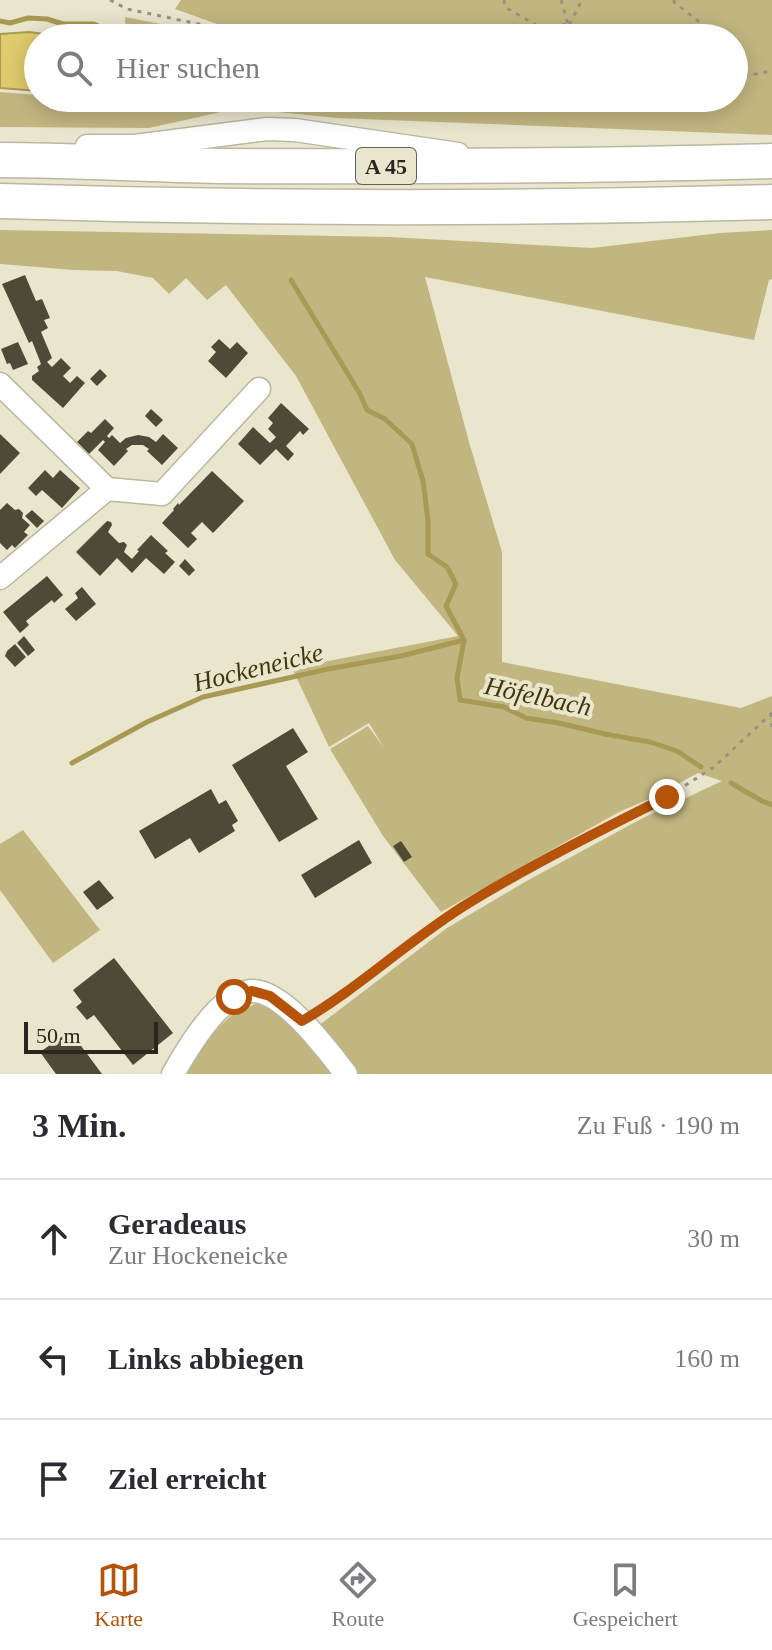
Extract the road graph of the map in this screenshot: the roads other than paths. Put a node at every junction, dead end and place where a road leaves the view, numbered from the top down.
1 (12, 160) edge
2 (772, 161) edge
3 (0, 201) edge
4 (772, 202) edge
5 (0, 384) edge
6 (259, 389) dead end
7 (107, 489) junction
8 (0, 578) edge
9 (173, 1074) edge
10 (346, 1074) edge

1 - 2 highway, A 45
3 - 4 highway, A 45
5 - 7 street
6 - 7 street
7 - 8 street
9 - 10 street

